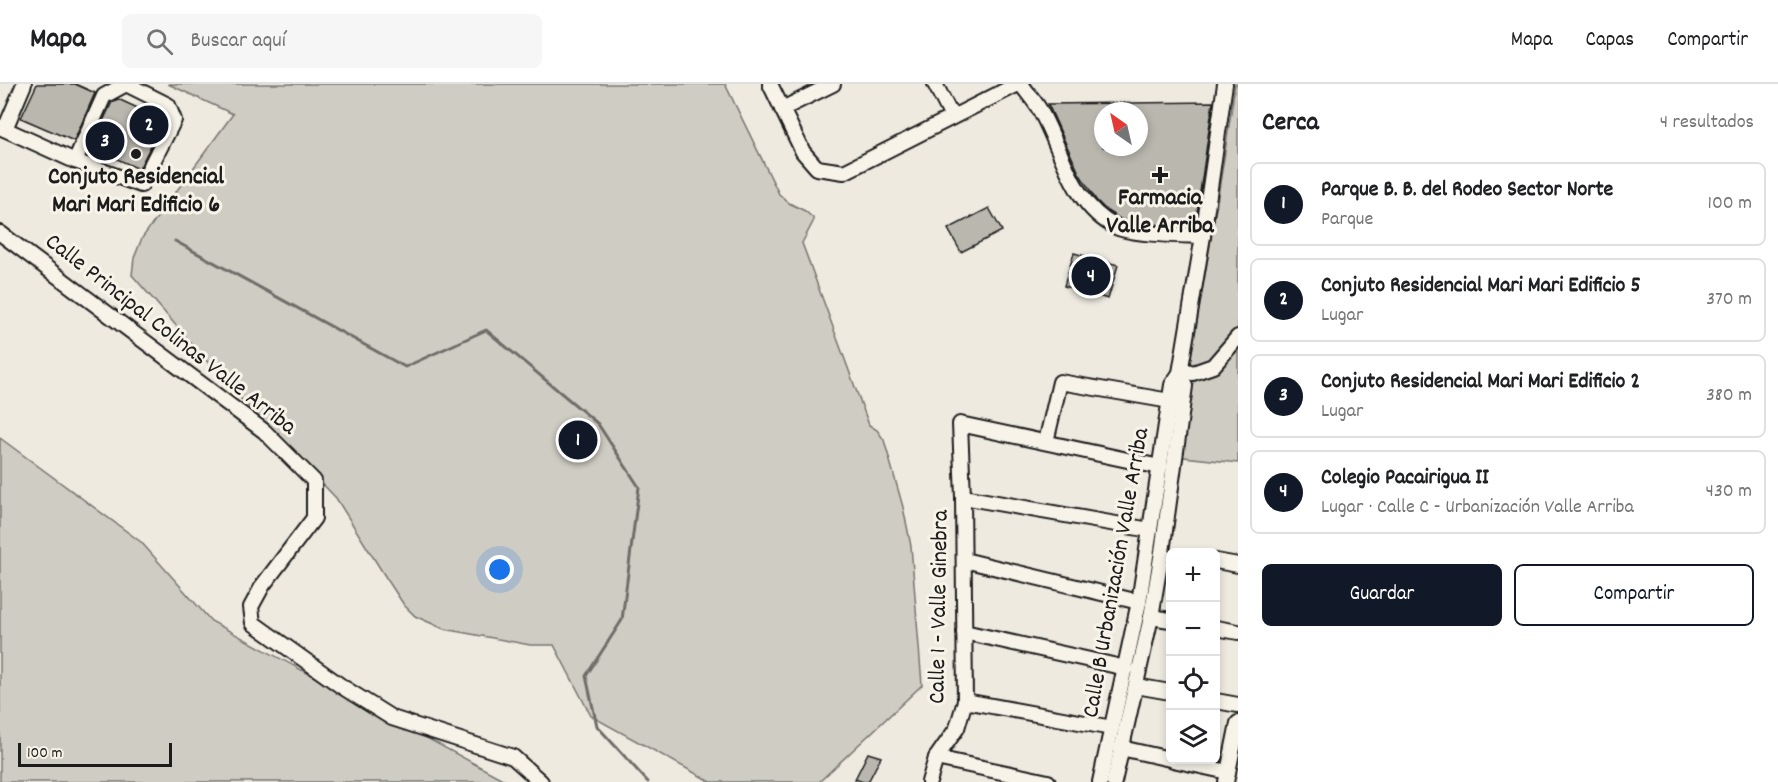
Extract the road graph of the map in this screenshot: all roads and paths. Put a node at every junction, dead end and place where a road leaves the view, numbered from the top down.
1 (24, 84) edge
2 (771, 84) edge
3 (833, 84) edge
4 (935, 84) edge
5 (1019, 84) edge
6 (1225, 84) edge
7 (782, 109) junction
8 (952, 117) junction
9 (3, 128) edge
10 (75, 161) junction
11 (0, 233) edge
12 (1203, 236) junction
13 (1238, 337) edge
14 (1180, 371) junction
15 (1170, 401) junction
16 (1046, 442) junction
17 (1160, 467) junction
18 (963, 497) junction
19 (1150, 530) junction
20 (1167, 548) edge
21 (1166, 553) edge
22 (964, 560) junction
23 (1220, 562) edge
24 (1238, 565) edge
25 (1139, 602) junction
26 (1151, 617) junction
27 (1166, 619) edge
28 (1220, 629) edge
29 (964, 632) junction
30 (1238, 632) edge
31 (1126, 668) junction
32 (1136, 686) junction
33 (1166, 691) edge
34 (965, 701) junction
35 (1220, 702) edge
36 (1238, 705) edge
37 (1238, 723) edge
38 (1112, 728) junction
39 (1121, 748) junction
40 (936, 758) junction
41 (1166, 758) edge
42 (1187, 764) edge
43 (1227, 777) edge
44 (542, 782) edge
45 (929, 782) edge
46 (1047, 782) edge
47 (1100, 782) edge
48 (1114, 782) edge

1 - 9 street
2 - 7 street
3 - 7 street
4 - 8 street
5 - 8 street
5 - 12 street
6 - 12 street, Calle B Urbanización Valle Arriba
7 - 8 street
9 - 10 street
10 - 10 street
11 - 44 street, Calle Principal Colinas Valle Arriba
12 - 14 street, Calle B Urbanización Valle Arriba
13 - 14 street
14 - 15 street, Calle B Urbanización Valle Arriba
14 - 20 street, Calle B Urbanización Valle Arriba
15 - 16 street
15 - 17 street, Calle B Urbanización Valle Arriba
16 - 17 street
16 - 18 street, Calle 1 - Valle Ginebra
17 - 19 street, Calle B Urbanización Valle Arriba
18 - 19 street
18 - 22 street, Calle 1 - Valle Ginebra
19 - 25 street, Calle B Urbanización Valle Arriba
21 - 26 street, Calle B Urbanización Valle Arriba
22 - 25 street
22 - 29 street, Calle 1 - Valle Ginebra
23 - 24 street
25 - 31 street, Calle B Urbanización Valle Arriba
26 - 27 street
26 - 32 street, Calle B Urbanización Valle Arriba
28 - 30 street
29 - 31 street
29 - 34 street, Calle 1 - Valle Ginebra
31 - 38 street, Calle B Urbanización Valle Arriba
32 - 33 street
32 - 39 street, Calle B Urbanización Valle Arriba
34 - 38 street
34 - 40 street, Calle 1 - Valle Ginebra
35 - 36 street
37 - 43 street
38 - 47 street, Calle B Urbanización Valle Arriba
39 - 41 street
39 - 48 street, Calle B Urbanización Valle Arriba
40 - 45 street, Calle 1 - Valle Ginebra
40 - 46 street
42 - 43 street

